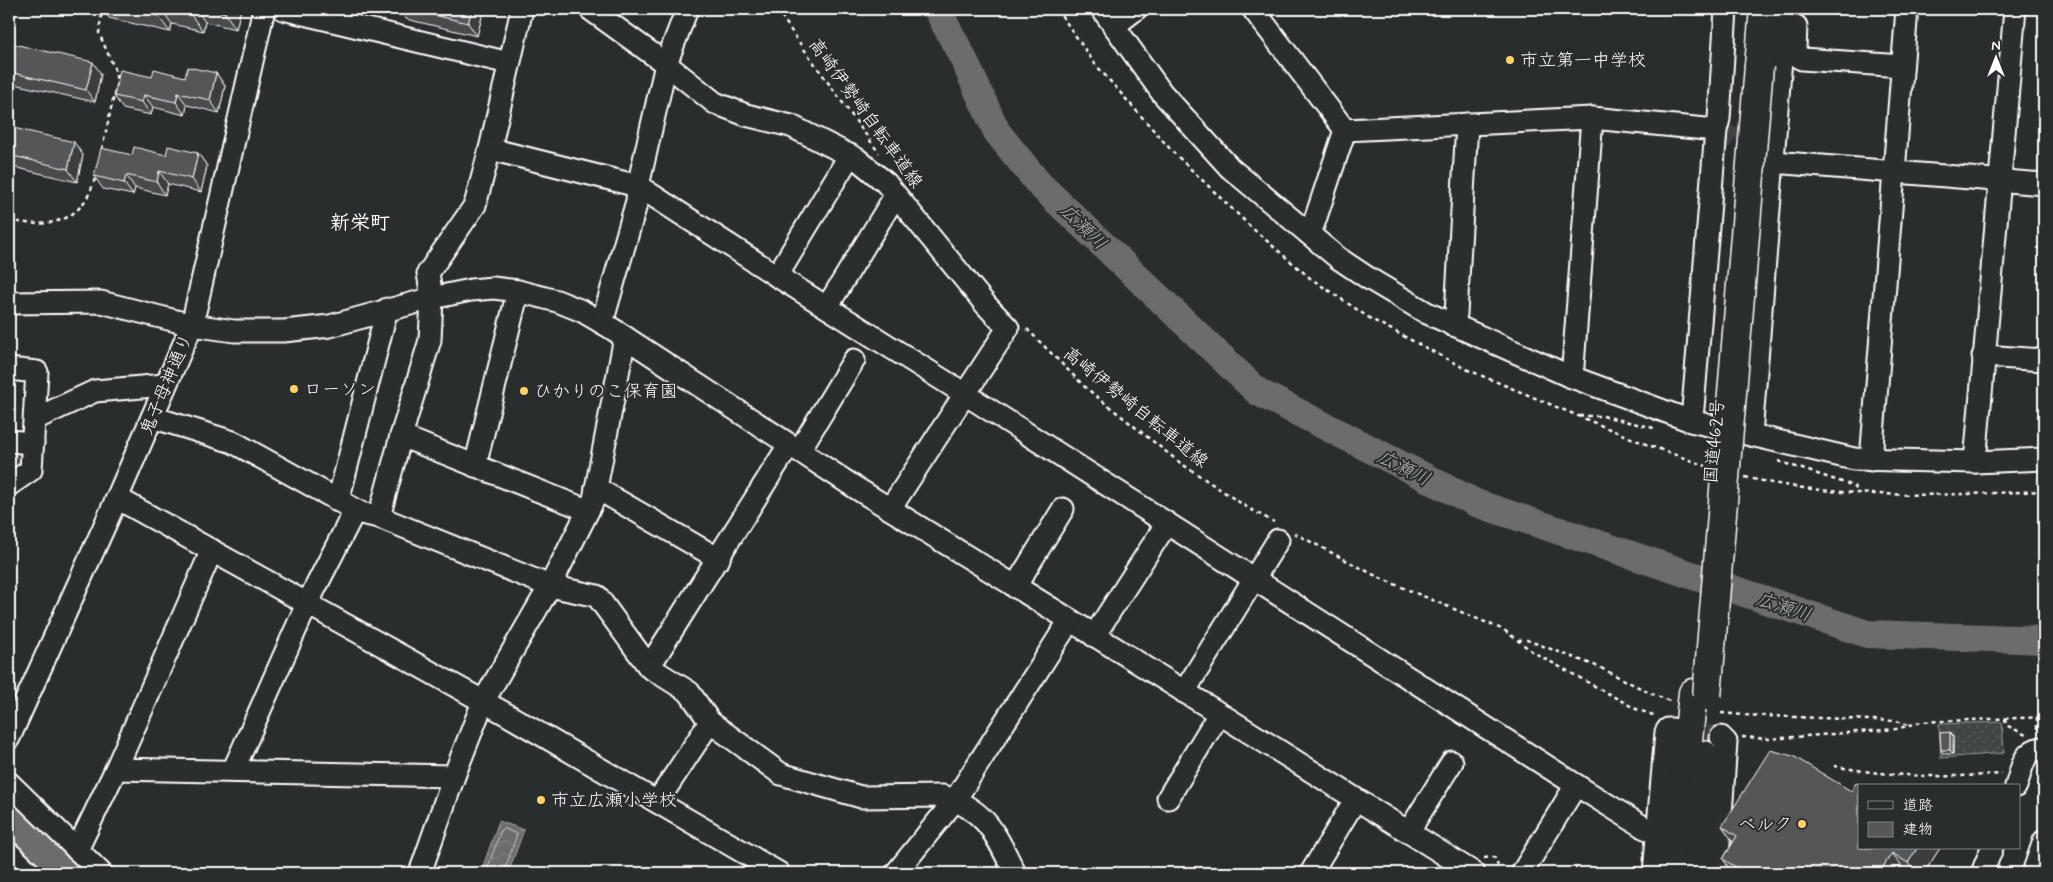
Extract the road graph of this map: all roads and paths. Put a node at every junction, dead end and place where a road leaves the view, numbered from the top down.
1 (102, 9) edge
2 (264, 9) edge
3 (283, 9) edge
4 (522, 9) edge
5 (590, 9) edge
6 (687, 9) edge
7 (777, 9) edge
8 (1102, 9) edge
9 (1136, 9) edge
10 (1252, 9) edge
11 (1726, 9) edge
12 (1748, 9) edge
13 (1764, 9) edge
14 (1785, 9) edge
15 (1798, 9) edge
16 (1907, 9) edge
17 (2015, 9) edge
18 (1114, 26) junction
19 (509, 63) junction
20 (666, 64) junction
21 (1752, 65) junction
22 (1902, 66) junction
23 (1592, 118) junction
24 (1467, 124) junction
25 (1345, 130) junction
26 (1716, 130) junction
27 (490, 149) junction
28 (880, 153) dead end
29 (850, 155) junction
30 (100, 156) edge
31 (1773, 162) junction
32 (98, 166) edge
33 (1893, 172) junction
34 (2001, 180) junction
35 (2044, 184) edge
36 (638, 186) junction
37 (895, 196) junction
38 (9, 220) edge
39 (1308, 233) junction
40 (777, 276) junction
41 (518, 291) junction
42 (432, 298) junction
43 (9, 303) edge
44 (827, 306) junction
45 (387, 309) junction
46 (602, 322) junction
47 (1452, 324) junction
48 (192, 325) junction
49 (1024, 327) dead end
50 (625, 337) junction
51 (1983, 356) junction
52 (854, 360) dead end
53 (2044, 360) edge
54 (9, 369) edge
55 (1569, 376) junction
56 (166, 385) junction
57 (965, 394) junction
58 (152, 417) junction
59 (34, 419) junction
60 (1691, 421) junction
61 (1751, 435) junction
62 (401, 436) junction
63 (9, 441) edge
64 (33, 443) junction
65 (794, 448) junction
66 (2044, 459) edge
67 (1871, 460) junction
68 (1975, 462) junction
69 (475, 466) junction
70 (9, 484) edge
71 (596, 488) junction
72 (2044, 491) edge
73 (1859, 493) dead end
74 (117, 498) junction
75 (346, 506) junction
76 (1063, 509) dead end
77 (587, 510) junction
78 (890, 510) junction
79 (379, 517) junction
80 (1167, 523) junction
81 (1281, 531) junction
82 (212, 550) junction
83 (719, 559) junction
84 (1254, 578) junction
85 (550, 586) junction
86 (1015, 587) junction
87 (307, 604) junction
88 (1070, 620) junction
89 (1094, 636) junction
90 (1517, 641) junction
91 (649, 668) junction
92 (1184, 692) junction
93 (1700, 701) junction
94 (16, 702) edge
95 (483, 702) junction
96 (1219, 714) junction
97 (2044, 717) edge
98 (2037, 718) junction
99 (710, 722) junction
100 (1665, 723) joint
101 (1910, 725) junction
102 (1730, 736) joint
103 (9, 738) edge
104 (2041, 742) edge
105 (1452, 762) dead end
106 (1834, 766) dead end
107 (116, 769) junction
108 (233, 771) junction
109 (454, 776) junction
110 (2018, 779) edge
111 (9, 783) edge
112 (1576, 785) junction
113 (1168, 798) dead end
114 (956, 800) junction
115 (1355, 800) junction
116 (657, 802) junction
117 (1409, 831) junction
118 (1657, 832) junction
119 (2044, 841) edge
120 (77, 850) junction
121 (1991, 850) edge
122 (9, 853) edge
123 (1478, 867) edge
124 (1007, 869) edge
125 (30, 873) edge
126 (101, 873) edge
127 (420, 873) edge
128 (779, 873) edge
129 (896, 873) edge
130 (1311, 873) edge
131 (1494, 873) edge
132 (1522, 873) edge
133 (1654, 873) edge
134 (1674, 873) edge
135 (1696, 873) edge
136 (1717, 873) edge
137 (1982, 873) edge
138 (2033, 873) edge

1 - 30 path
2 - 48 street, 鬼子母神通り
3 - 19 street
4 - 19 street
5 - 20 street
6 - 20 street
7 - 28 path, 高崎伊勢崎自転車道線
8 - 18 street
9 - 18 street
10 - 25 street
11 - 26 street
12 - 21 highway, 国道462号
13 - 21 highway, 国道462号
14 - 31 street
15 - 22 street
16 - 22 street
17 - 34 street
18 - 39 street
19 - 27 street
20 - 29 street
20 - 36 street
21 - 93 highway, 国道462号
22 - 33 street
23 - 24 street
23 - 26 street
23 - 55 street
24 - 25 street
24 - 47 street
25 - 39 street
26 - 60 street
27 - 36 street
27 - 42 street
29 - 37 street
29 - 40 street
31 - 33 street
31 - 61 street
32 - 38 path
33 - 34 street
33 - 67 street
34 - 35 street
34 - 51 street
36 - 40 street
36 - 46 street
37 - 44 street
37 - 57 street
39 - 47 street
40 - 44 street
41 - 42 street
41 - 46 street
41 - 69 street
42 - 45 street
42 - 62 street
43 - 48 street
44 - 57 street
45 - 48 street
45 - 75 street
46 - 50 street
47 - 55 street
48 - 56 street, 鬼子母神通り
49 - 81 path, 高崎伊勢崎自転車道線
50 - 65 street
50 - 71 street
51 - 53 street
51 - 68 street
52 - 65 street
54 - 59 street
55 - 60 street
56 - 58 street, 鬼子母神通り
56 - 59 street
57 - 78 street
57 - 80 street
58 - 74 street, 鬼子母神通り
58 - 75 street
59 - 64 street
60 - 61 street
61 - 67 street
62 - 69 street
62 - 79 street
63 - 64 street
64 - 70 street
65 - 78 street
65 - 83 street
66 - 68 street
67 - 68 street
69 - 77 street
71 - 77 street
71 - 83 street
72 - 73 path
74 - 82 street
74 - 94 street, 鬼子母神通り
75 - 79 street
75 - 87 street
76 - 86 street
77 - 85 street
78 - 86 street
79 - 85 street
80 - 84 street
80 - 89 street
81 - 84 street
81 - 90 path, 高崎伊勢崎自転車道線
82 - 87 street
82 - 107 street
83 - 91 street
84 - 92 street
84 - 112 street
85 - 91 street
85 - 95 street
86 - 88 street
87 - 95 street
87 - 108 street
88 - 89 street
88 - 114 street
89 - 92 street
90 - 93 path, 高崎伊勢崎自転車道線
90 - 100 path, 高崎伊勢崎自転車道線
91 - 99 street
92 - 96 street
93 - 101 path, 高崎伊勢崎自転車道線
93 - 134 highway, 国道462号
93 - 135 highway, 国道462号
94 - 103 street, 鬼子母神通り
95 - 109 street
95 - 116 street
96 - 113 street
96 - 115 street
97 - 98 path, 高崎伊勢崎自転車道線
98 - 101 path, 高崎伊勢崎自転車道線
98 - 104 path
99 - 114 street
99 - 116 street
100 - 118 street
101 - 102 path, 高崎伊勢崎自転車道線
102 - 136 street
104 - 110 street
105 - 117 street
106 - 110 path
107 - 108 street
107 - 120 street
108 - 109 street
109 - 127 street
111 - 120 street
112 - 118 street
112 - 132 street
114 - 124 street
114 - 129 street
115 - 117 street
115 - 130 street
116 - 128 street
117 - 123 street
118 - 133 street
119 - 138 street
120 - 126 street
121 - 137 street
122 - 125 street
123 - 131 path

